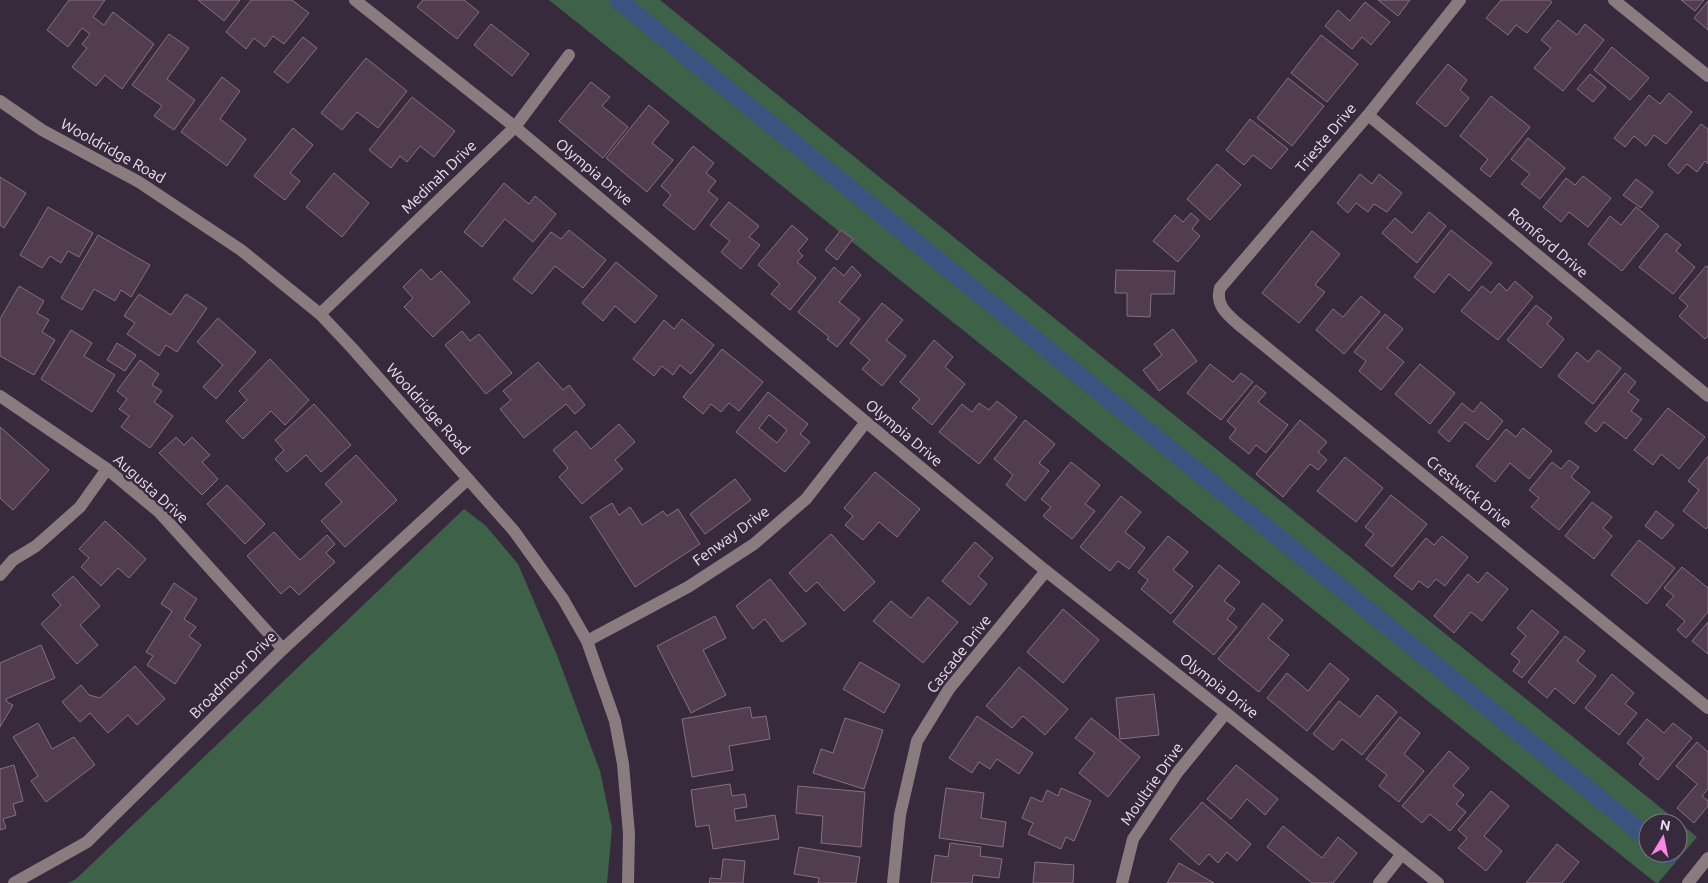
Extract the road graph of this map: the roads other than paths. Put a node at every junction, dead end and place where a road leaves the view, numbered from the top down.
1 (355, 0) edge
2 (1460, 0) edge
3 (1614, 0) edge
4 (569, 55) dead end
5 (1708, 76) edge
6 (0, 101) edge
7 (1368, 114) junction
8 (515, 127) junction
9 (1218, 295) joint
10 (320, 314) junction
11 (0, 396) edge
12 (1708, 396) edge
13 (866, 422) junction
14 (107, 469) junction
15 (468, 479) junction
16 (1046, 571) junction
17 (0, 575) edge
18 (586, 641) junction
19 (283, 649) junction
20 (1708, 708) edge
21 (1226, 713) junction
22 (1402, 854) junction
23 (1708, 858) edge
24 (14, 883) edge
25 (628, 883) edge
26 (893, 883) edge
27 (1122, 883) edge
28 (1379, 883) edge
29 (1438, 883) edge
30 (1688, 883) edge

1 - 8 street, Olympia Drive
2 - 7 street, Trieste Drive
3 - 5 street
4 - 8 street, Medinah Drive
6 - 10 street, Wooldridge Road
7 - 9 street, Trieste Drive
7 - 12 street, Romford Drive
8 - 10 street, Medinah Drive
8 - 13 street, Olympia Drive
9 - 20 street, Crestwick Drive
10 - 15 street, Wooldridge Road
11 - 14 street, Augusta Drive
13 - 16 street, Olympia Drive
13 - 18 street, Fenway Drive
14 - 17 street
14 - 19 street, Augusta Drive
15 - 18 street, Wooldridge Road
15 - 19 street, Broadmoor Drive
16 - 21 street, Olympia Drive
16 - 26 street, Cascade Drive
18 - 25 street, Wooldridge Road
19 - 24 street, Broadmoor Drive
21 - 22 street, Olympia Drive
21 - 27 street, Moultrie Drive
22 - 28 street
22 - 29 street, Olympia Drive
23 - 30 street

